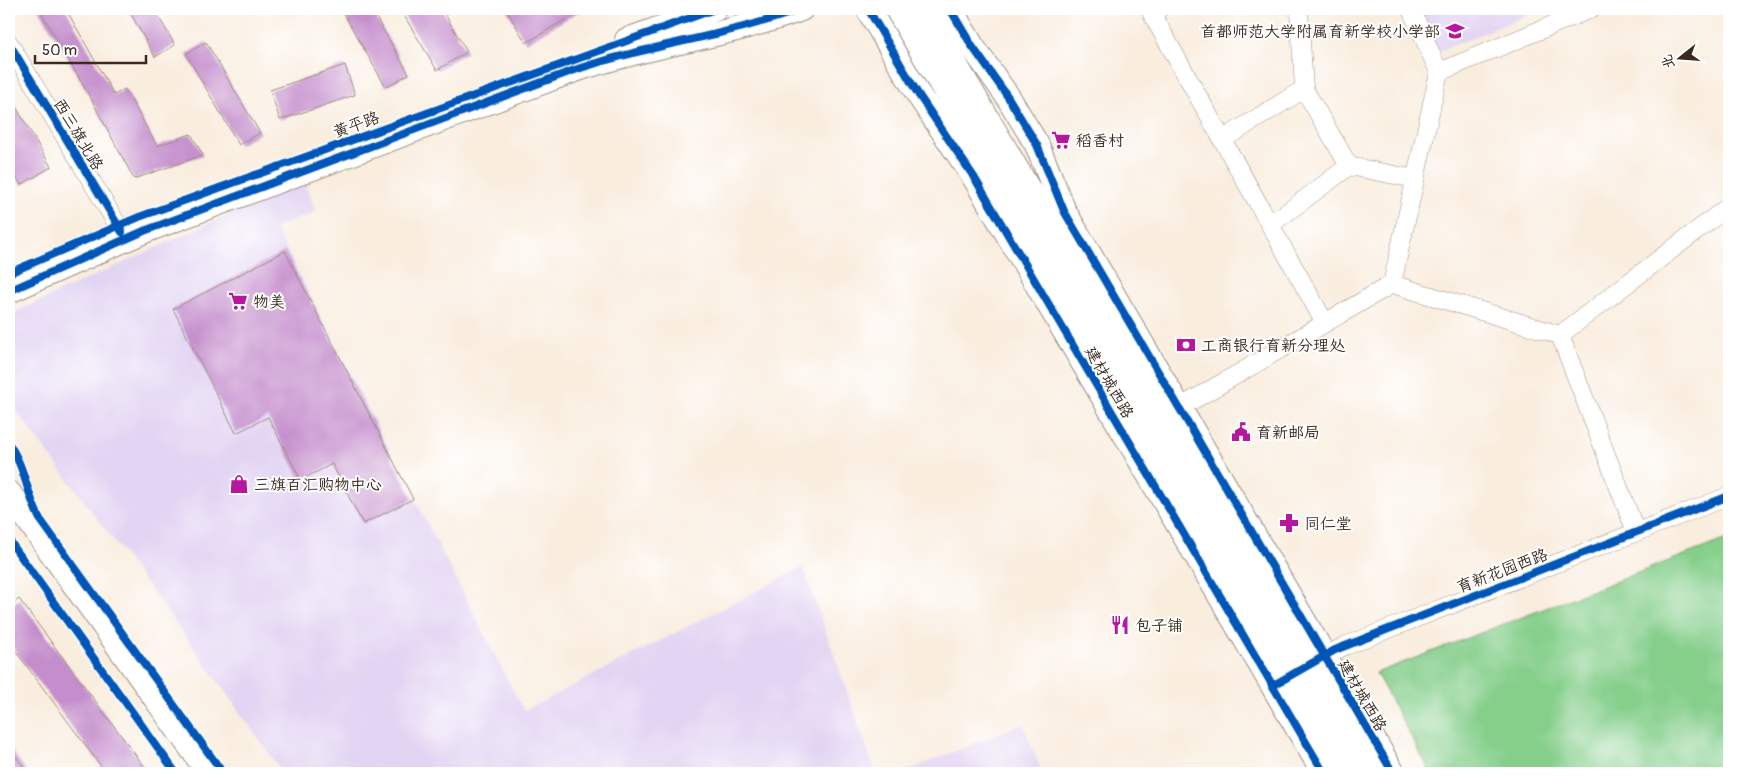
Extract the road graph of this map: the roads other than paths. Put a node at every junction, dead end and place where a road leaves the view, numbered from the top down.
1 (715, 9) edge
2 (801, 9) edge
3 (868, 9) edge
4 (896, 9) edge
5 (923, 9) edge
6 (950, 9) edge
7 (1159, 9) edge
8 (1299, 9) edge
9 (1411, 9) edge
10 (1591, 9) edge
11 (9, 43) edge
12 (1439, 72) junction
13 (1304, 89) junction
14 (1222, 140) junction
15 (1349, 166) junction
16 (1415, 179) junction
17 (1729, 206) edge
18 (1270, 225) junction
19 (122, 232) junction
20 (9, 273) edge
21 (1392, 284) junction
22 (9, 291) edge
23 (1325, 323) junction
24 (1560, 335) junction
25 (1171, 413) junction
26 (9, 493) edge
27 (1729, 496) edge
28 (9, 521) edge
29 (1636, 532) junction
30 (1307, 666) junction
31 (190, 773) edge
32 (209, 773) edge
33 (1324, 773) edge
34 (1346, 773) edge
35 (1370, 773) edge
36 (1393, 773) edge

1 - 19 main road, 黄平路
2 - 19 main road, 黄平路
3 - 33 main road, 建材城西路
4 - 30 main road, 建材城西路
5 - 25 main road, 建材城西路
6 - 25 main road, 建材城西路
7 - 14 street
8 - 13 street
9 - 12 street
10 - 12 street
11 - 19 street, 西三旗北路
12 - 16 street
13 - 14 street
13 - 15 street
14 - 18 street
15 - 16 street
15 - 18 street
16 - 21 street
17 - 24 street
18 - 23 street
19 - 20 main road, 黄平路
19 - 22 main road, 黄平路
21 - 23 street
21 - 24 street
23 - 25 street
24 - 29 street
25 - 30 main road, 建材城西路
26 - 32 main road
27 - 29 street, 育新花园西路
28 - 31 main road
29 - 30 street, 育新花园西路
30 - 34 main road, 建材城西路
30 - 35 main road, 建材城西路
30 - 36 main road, 建材城西路

